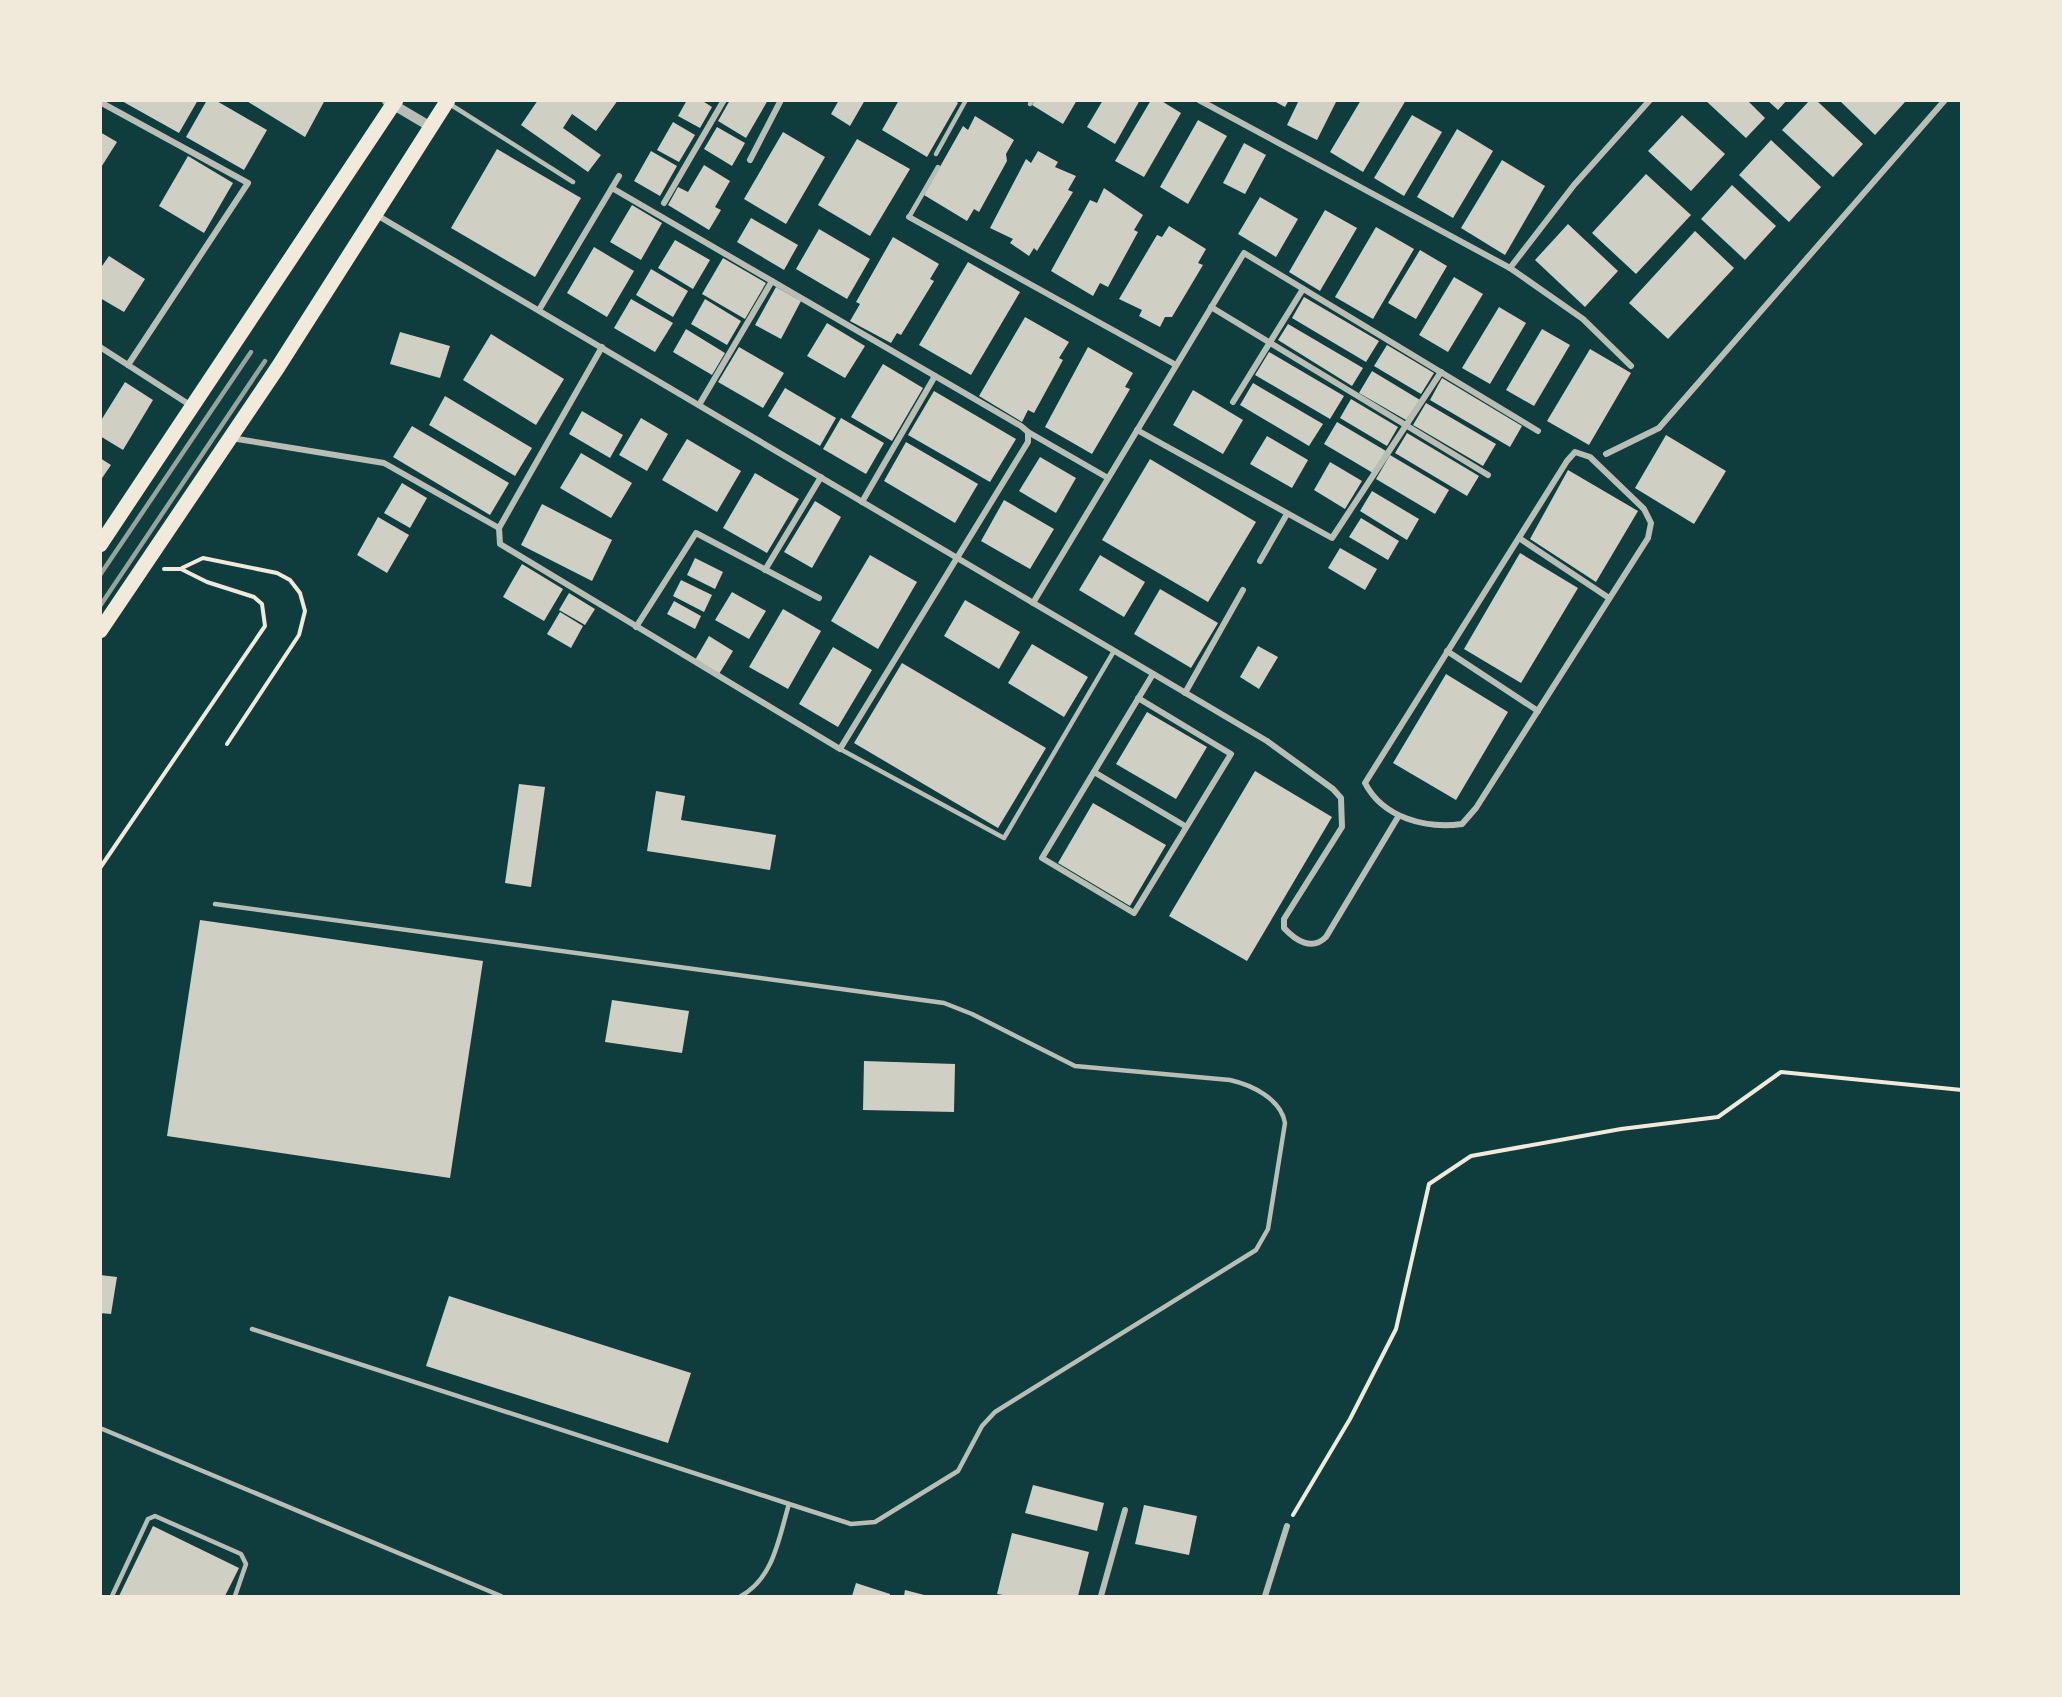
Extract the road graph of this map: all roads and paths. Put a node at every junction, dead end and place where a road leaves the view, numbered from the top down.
1 (724, 100) edge
2 (781, 100) edge
3 (966, 100) edge
4 (1199, 100) edge
5 (1650, 100) edge
6 (1945, 100) edge
7 (447, 101) edge
8 (100, 102) edge
9 (392, 102) edge
10 (431, 127) junction
11 (936, 154) dead end
12 (750, 160) dead end
13 (938, 167) dead end
14 (619, 176) dead end
15 (573, 182) dead end
16 (612, 188) junction
17 (664, 202) dead end
18 (375, 213) junction
19 (909, 217) joint
20 (1510, 268) junction
21 (772, 281) junction
22 (1303, 289) junction
23 (1211, 307) junction
24 (539, 310) junction
25 (1268, 342) junction
26 (100, 347) edge
27 (602, 347) junction
28 (128, 365) junction
29 (1176, 365) junction
30 (1631, 366) dead end
31 (1441, 372) junction
32 (935, 376) junction
33 (1233, 402) dead end
34 (699, 405) junction
35 (193, 407) junction
36 (1406, 426) junction
37 (1137, 430) junction
38 (1538, 431) dead end
39 (1028, 432) junction
40 (231, 438) junction
41 (1606, 454) dead end
42 (1488, 475) dead end
43 (821, 477) junction
44 (1108, 478) junction
45 (862, 502) junction
46 (1287, 514) junction
47 (499, 528) junction
48 (1519, 538) junction
49 (100, 545) edge
50 (956, 556) junction
51 (1260, 561) dead end
52 (181, 568) junction
53 (142, 569) junction
54 (765, 570) junction
55 (1243, 590) dead end
56 (819, 598) dead end
57 (1609, 598) junction
58 (1033, 603) junction
59 (636, 627) junction
60 (100, 631) edge
61 (1114, 651) junction
62 (1447, 651) junction
63 (1153, 674) junction
64 (1185, 693) junction
65 (1138, 698) junction
66 (1538, 711) junction
67 (227, 744) dead end
68 (840, 749) junction
69 (1094, 772) junction
70 (1398, 817) junction
71 (1185, 826) junction
72 (100, 868) edge
73 (215, 904) dead end
74 (1962, 1090) edge
75 (252, 1329) dead end
76 (100, 1428) edge
77 (789, 1504) junction
78 (1125, 1510) dead end
79 (1287, 1526) joint
80 (112, 1596) edge
81 (235, 1596) edge
82 (501, 1596) edge
83 (741, 1596) edge
84 (1101, 1596) edge
85 (1265, 1596) edge

1 - 17 street
2 - 12 street
3 - 11 lane
4 - 20 street
5 - 20 street
6 - 41 street
7 - 10 main road
7 - 15 lane
8 - 28 street
9 - 10 street
9 - 35 main road
10 - 18 main road
13 - 19 lane
14 - 16 street
16 - 21 street
16 - 24 street
18 - 24 street
18 - 40 main road
19 - 29 street
20 - 30 street
21 - 32 street
21 - 34 street
22 - 23 street
22 - 25 street
22 - 31 street
23 - 25 street
23 - 29 street
24 - 27 street
25 - 33 street
25 - 36 street
26 - 28 street
27 - 34 street
27 - 47 street
28 - 35 street
29 - 37 street
31 - 36 street
31 - 38 street
32 - 39 street
32 - 45 street
34 - 43 street
35 - 49 main road
36 - 42 street
36 - 46 street
37 - 44 street
37 - 46 street
39 - 44 street
39 - 50 street
40 - 47 street
40 - 53 main road
43 - 45 street
43 - 54 street
44 - 58 street
45 - 50 street
46 - 51 street
47 - 59 street
48 - 57 street
48 - 57 street
48 - 62 street
50 - 58 street
50 - 68 street
52 - 53 path
52 - 67 path
52 - 72 path
53 - 60 main road
54 - 56 street
54 - 59 street
55 - 64 street
57 - 66 street
58 - 61 street
59 - 68 street
61 - 63 street
61 - 68 lane
62 - 66 street
62 - 70 street
63 - 64 street
63 - 65 street
64 - 70 street
65 - 69 street
65 - 71 street
66 - 70 street
69 - 71 street
69 - 71 street
73 - 77 lane
74 - 79 path
75 - 77 lane
76 - 82 lane
77 - 83 lane
78 - 84 street
79 - 85 street
80 - 81 lane

